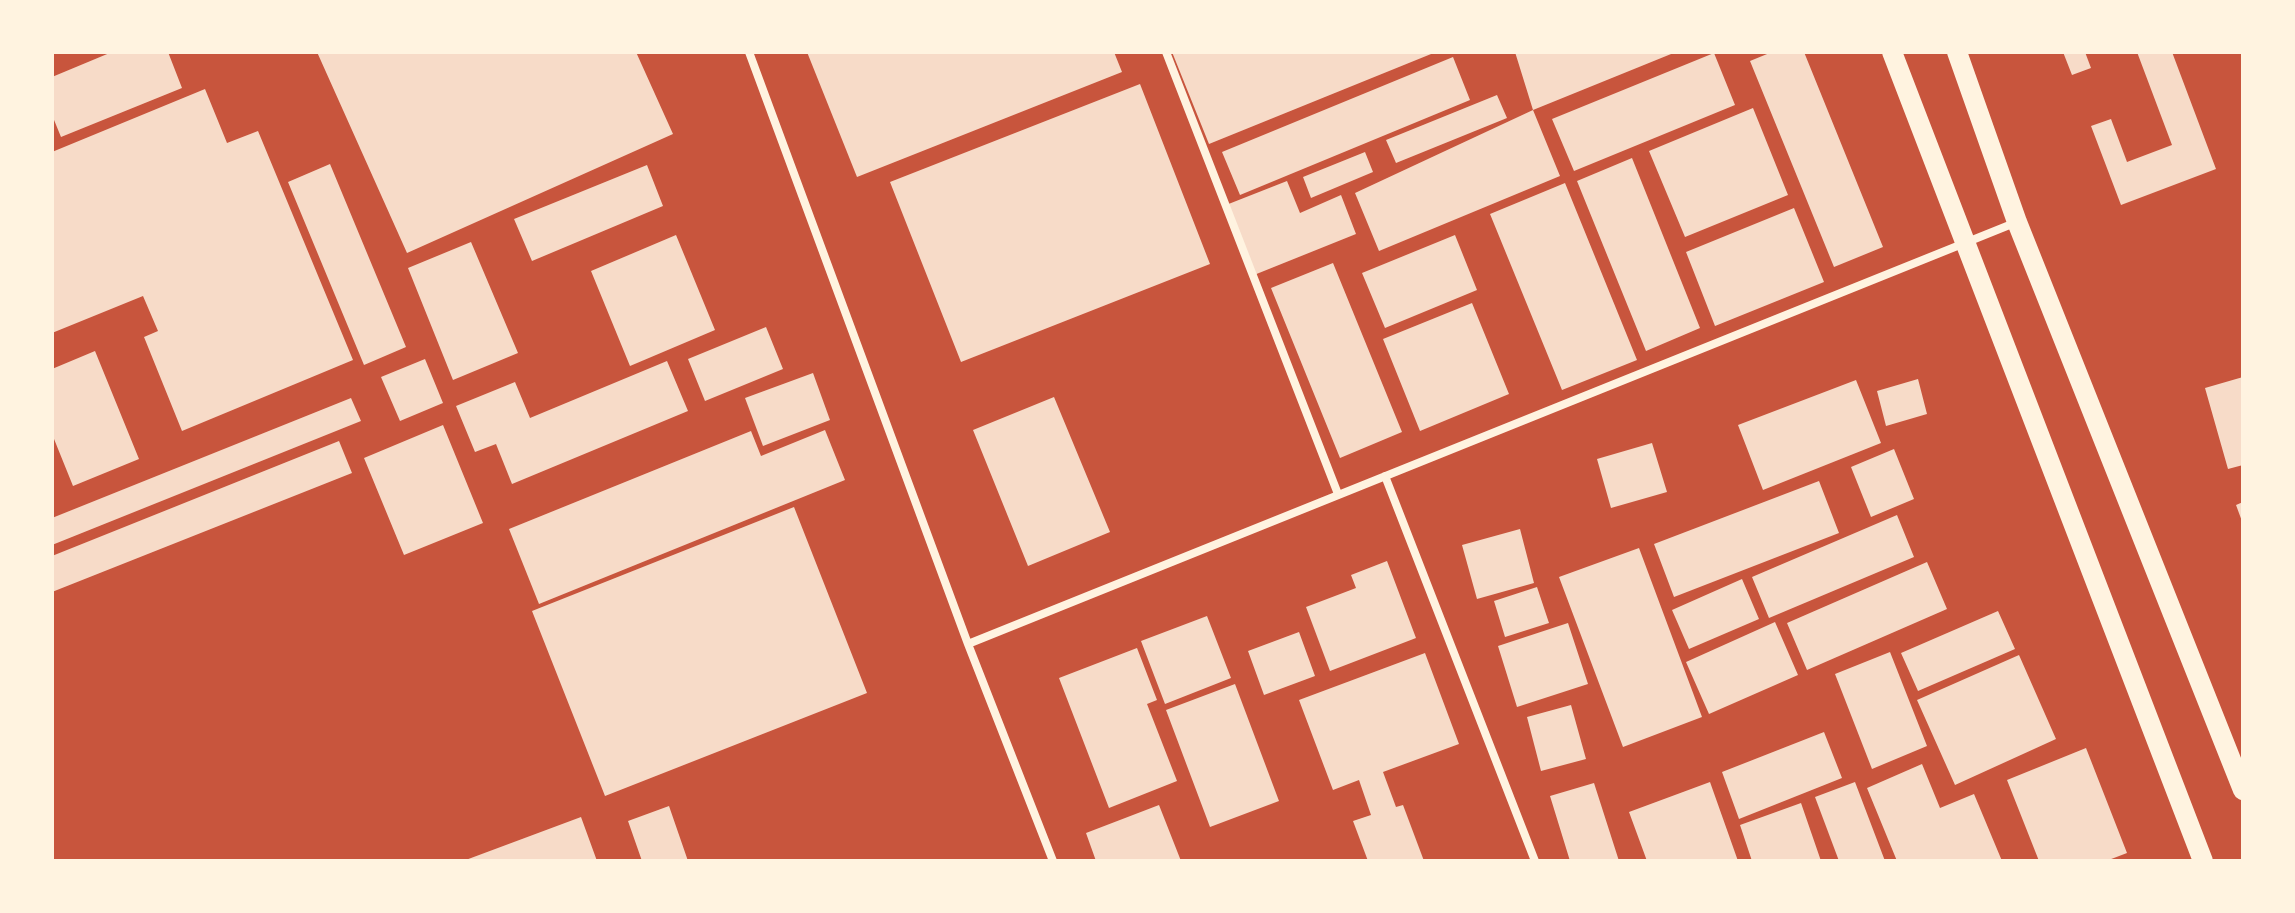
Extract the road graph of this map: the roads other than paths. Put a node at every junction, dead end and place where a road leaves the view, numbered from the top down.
1 (749, 52) edge
2 (1166, 52) edge
3 (1892, 52) edge
4 (1957, 52) edge
5 (2017, 222) junction
6 (1964, 241) junction
7 (1385, 476) junction
8 (1338, 494) junction
9 (968, 644) junction
10 (2243, 790) edge
11 (1053, 861) edge
12 (1535, 861) edge
13 (2203, 861) edge

1 - 9 street
2 - 8 street
3 - 6 main road
4 - 5 main road
5 - 6 street
5 - 10 main road
6 - 7 street
6 - 13 main road
7 - 8 street
7 - 12 street
8 - 9 street
9 - 11 street

